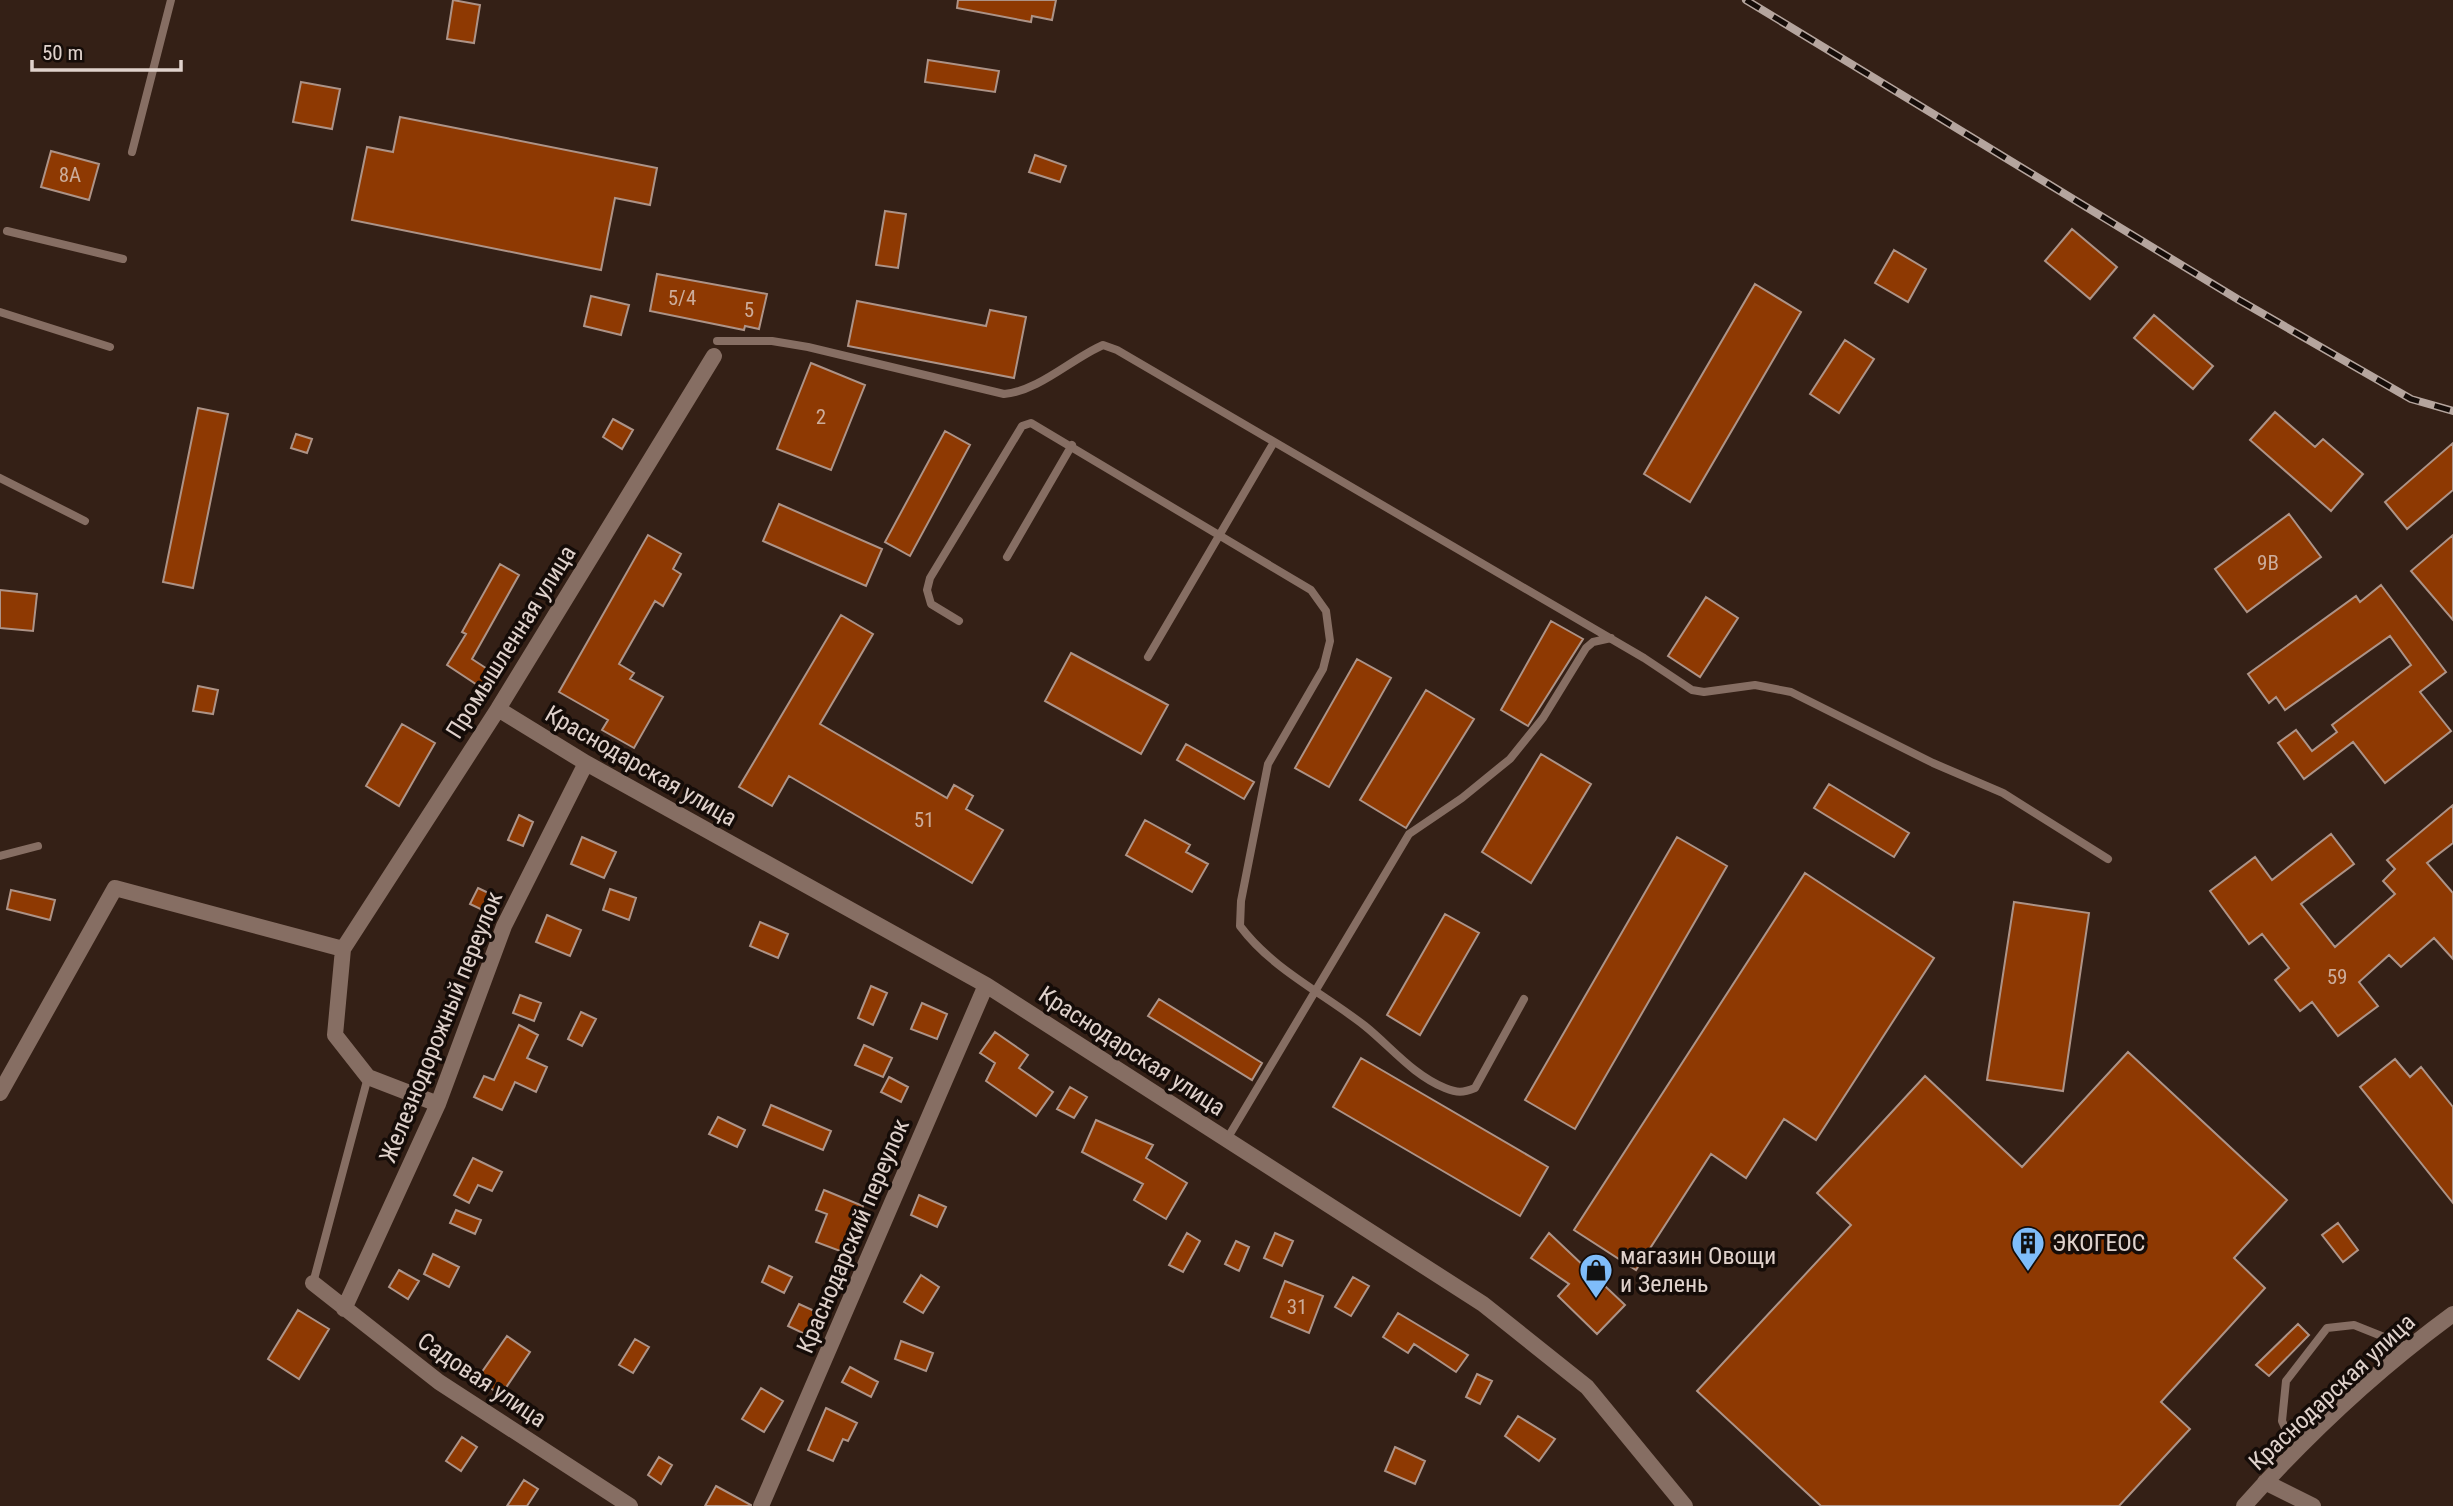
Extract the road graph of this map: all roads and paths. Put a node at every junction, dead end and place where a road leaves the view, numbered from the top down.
1 (172, 0) edge
2 (132, 152) dead end
3 (7, 230) dead end
4 (122, 259) dead end
5 (0, 312) edge
6 (110, 347) dead end
7 (715, 349) joint
8 (1274, 442) junction
9 (1072, 445) junction
10 (0, 478) edge
11 (85, 521) dead end
12 (1219, 536) junction
13 (1007, 557) dead end
14 (960, 621) dead end
15 (1611, 639) junction
16 (1148, 657) dead end
17 (498, 709) junction
18 (586, 763) junction
19 (38, 846) dead end
20 (0, 856) edge
21 (2108, 859) dead end
22 (343, 949) junction
23 (986, 985) junction
24 (1315, 990) junction
25 (1524, 999) dead end
26 (368, 1077) junction
27 (0, 1093) edge
28 (438, 1104) junction
29 (1227, 1139) junction
30 (313, 1283) joint
31 (344, 1309) junction
32 (2453, 1314) edge
33 (2409, 1347) junction
34 (2296, 1452) junction
35 (2265, 1482) junction
36 (630, 1506) edge
37 (761, 1506) edge
38 (1685, 1506) edge
39 (2244, 1506) edge
40 (2313, 1506) edge

1 - 2 lane
3 - 4 lane
5 - 6 lane
7 - 8 lane
7 - 17 street, Промышленная улица
8 - 12 lane
8 - 15 lane
9 - 12 lane
9 - 13 lane
9 - 14 lane
10 - 11 lane
12 - 16 lane
12 - 24 lane
15 - 21 lane
15 - 24 lane
17 - 18 street, Краснодарская улица
17 - 22 street, Промышленная улица
18 - 23 street, Краснодарская улица
18 - 28 street, Железнодорожный переулок
19 - 20 lane
22 - 26 street
22 - 27 street
23 - 29 street, Краснодарская улица
23 - 37 street, Краснодарский переулок
24 - 25 lane
24 - 29 lane
26 - 28 street
26 - 30 lane
28 - 31 street, Железнодорожный переулок
29 - 38 street, Краснодарская улица
30 - 31 street, Садовая улица
31 - 36 street, Садовая улица
32 - 33 street, Краснодарская улица
33 - 34 street, Краснодарская улица
33 - 34 lane
34 - 35 street, Краснодарская улица
35 - 39 street, Краснодарская улица
35 - 40 street

